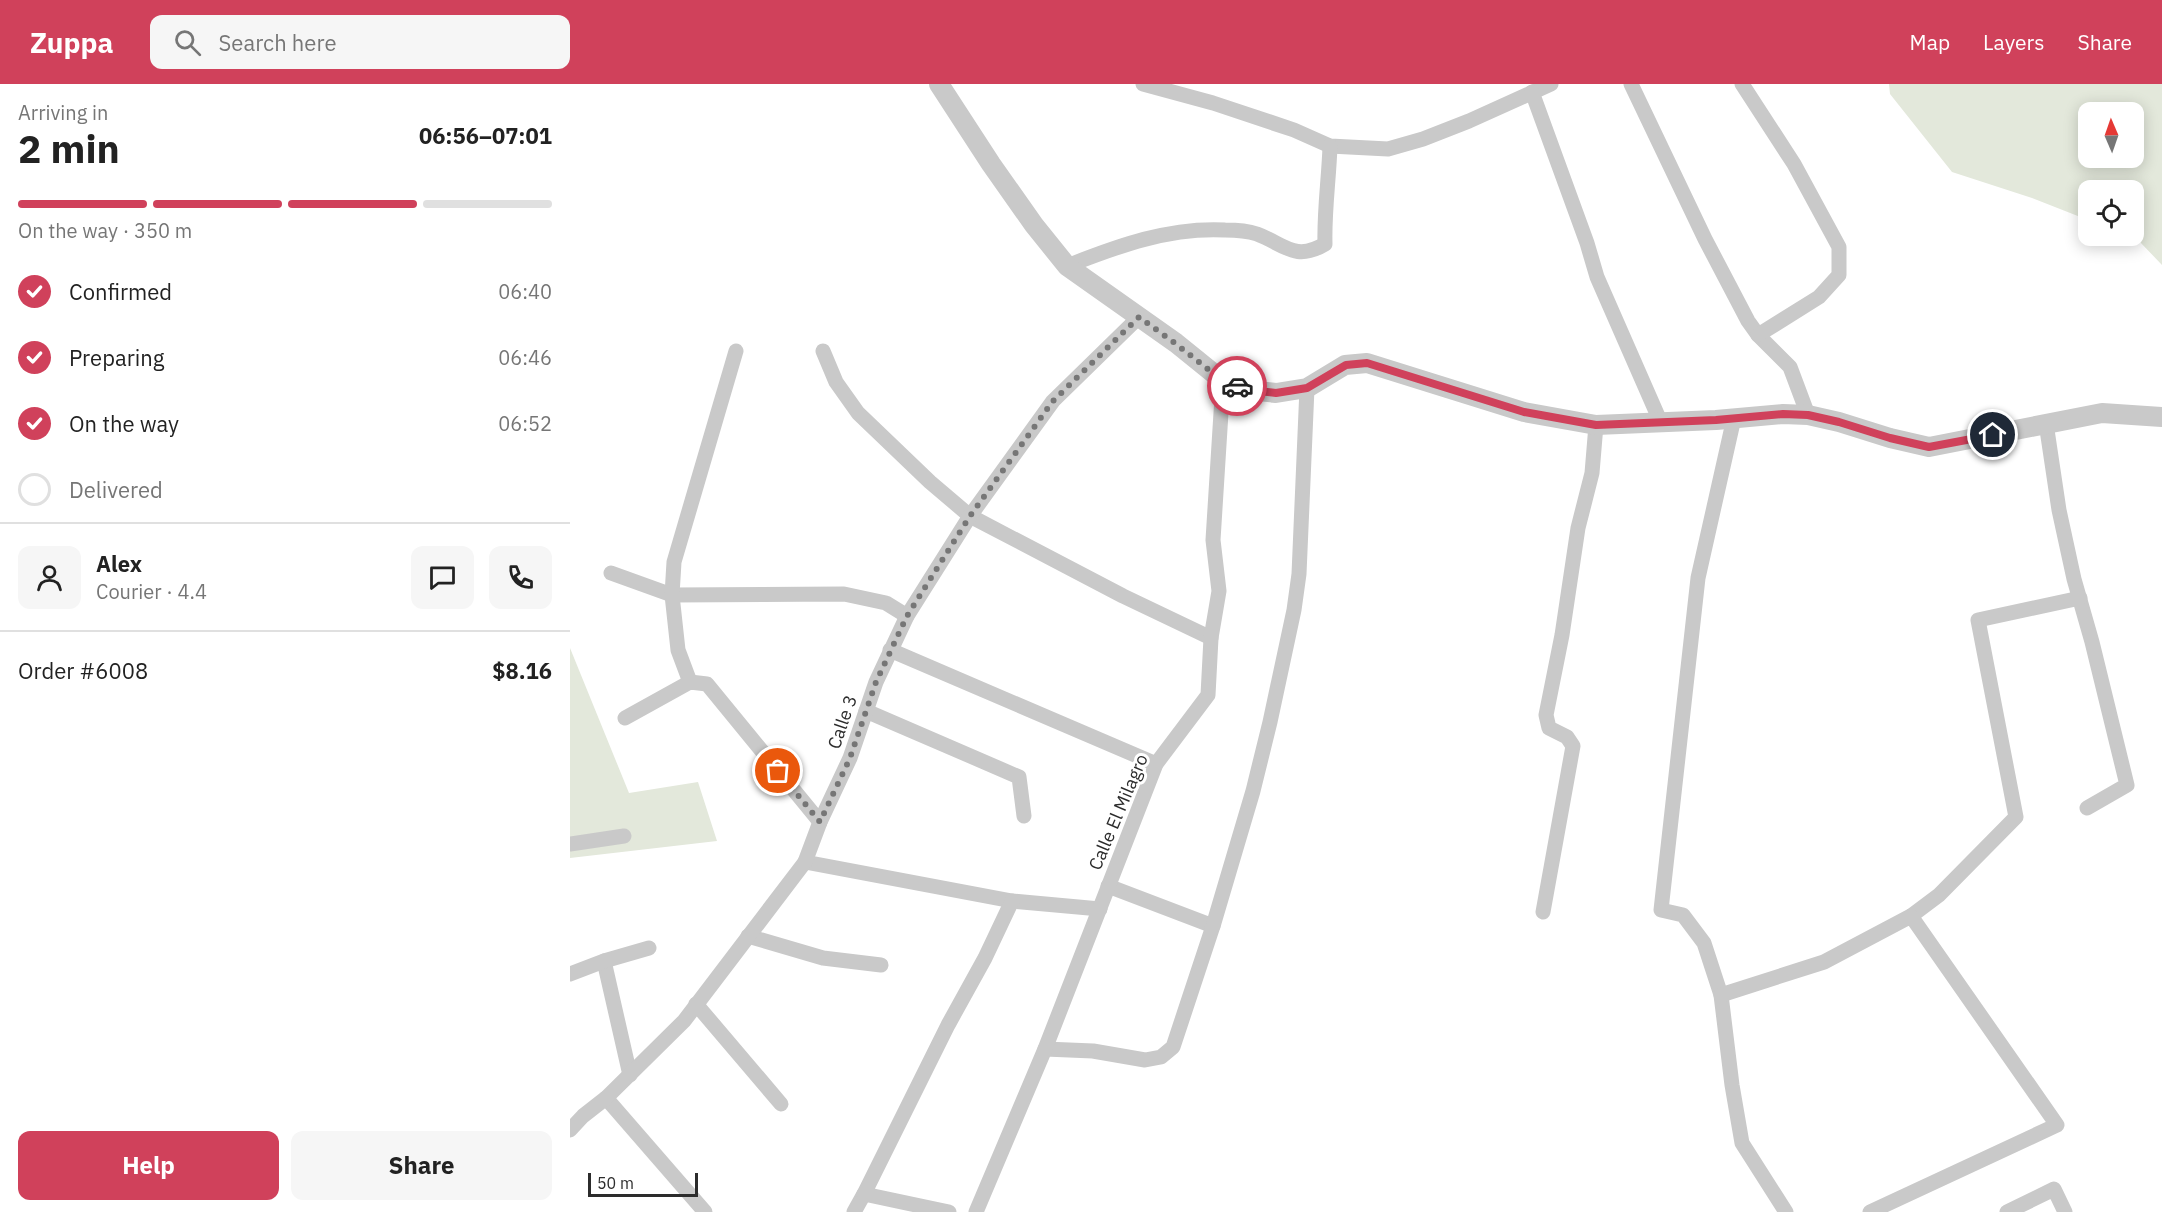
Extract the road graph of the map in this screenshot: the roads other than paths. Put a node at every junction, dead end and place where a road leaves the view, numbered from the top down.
1 (939, 84) edge
2 (1143, 84) edge
3 (1551, 84) edge
4 (1631, 84) edge
5 (1742, 84) edge
6 (1532, 92) junction
7 (1330, 146) junction
8 (1067, 266) junction
9 (1139, 317) junction
10 (1758, 335) junction
11 (736, 351) dead end
12 (823, 351) dead end
13 (1223, 381) junction
14 (1307, 388) junction
15 (1808, 415) junction
16 (2162, 417) edge
17 (1734, 418) junction
18 (1661, 423) junction
19 (2046, 423) junction
20 (1596, 425) junction
21 (970, 516) junction
22 (611, 573) dead end
23 (672, 595) junction
24 (2079, 598) junction
25 (907, 616) junction
26 (1211, 638) junction
27 (890, 650) junction
28 (690, 682) junction
29 (866, 711) junction
30 (626, 718) dead end
31 (1156, 764) junction
32 (2087, 808) dead end
33 (1024, 816) dead end
34 (820, 822) junction
35 (624, 836) dead end
36 (570, 844) edge
37 (805, 862) junction
38 (1108, 886) junction
39 (1012, 902) junction
40 (1100, 909) junction
41 (1543, 912) dead end
42 (1911, 916) junction
43 (1212, 926) junction
44 (748, 936) junction
45 (649, 948) dead end
46 (604, 961) junction
47 (881, 965) dead end
48 (570, 974) edge
49 (1721, 995) junction
50 (696, 1004) junction
51 (1045, 1049) junction
52 (630, 1075) junction
53 (606, 1098) junction
54 (781, 1104) dead end
55 (570, 1130) edge
56 (864, 1194) junction
57 (705, 1212) edge
58 (854, 1212) edge
59 (950, 1212) edge
60 (976, 1212) edge
61 (1786, 1212) edge
62 (1870, 1212) edge
63 (2007, 1212) edge
64 (2065, 1212) edge

1 - 8 street
2 - 7 street
3 - 6 street
4 - 10 street
5 - 10 street
6 - 7 street
6 - 18 street
7 - 8 street
8 - 9 street
9 - 13 street
9 - 21 street, Calle 3
10 - 15 street
11 - 23 street
12 - 21 street
13 - 14 street
13 - 26 street, Calle El Milagro
14 - 20 street
14 - 43 street
15 - 17 street
15 - 19 street
16 - 19 street
17 - 18 street
17 - 49 street
18 - 20 street
19 - 24 street
20 - 41 street
21 - 25 street, Calle 3
21 - 26 street
22 - 23 street
23 - 25 street
23 - 28 street
24 - 32 street
24 - 42 street
25 - 27 street, Calle 3
26 - 31 street, Calle El Milagro
27 - 29 street, Calle 3
27 - 31 street
28 - 30 street
28 - 34 street
29 - 33 street
29 - 34 street, Calle 3
31 - 38 street, Calle El Milagro
34 - 37 street, Calle 3
35 - 36 street
37 - 39 street
37 - 44 street, Calle 3
38 - 40 street, Calle El Milagro
38 - 43 street
39 - 40 street
39 - 56 street
40 - 51 street, Calle El Milagro
42 - 49 street
42 - 62 street
43 - 51 street
44 - 47 street
44 - 50 street, Calle 3
45 - 46 street
46 - 48 street
46 - 52 street
49 - 61 street
50 - 52 street, Calle 3
50 - 54 street
51 - 60 street, Calle El Milagro
52 - 53 street, Calle 3
53 - 55 street, Calle 3
53 - 57 street
56 - 58 street
56 - 59 street
63 - 64 street

